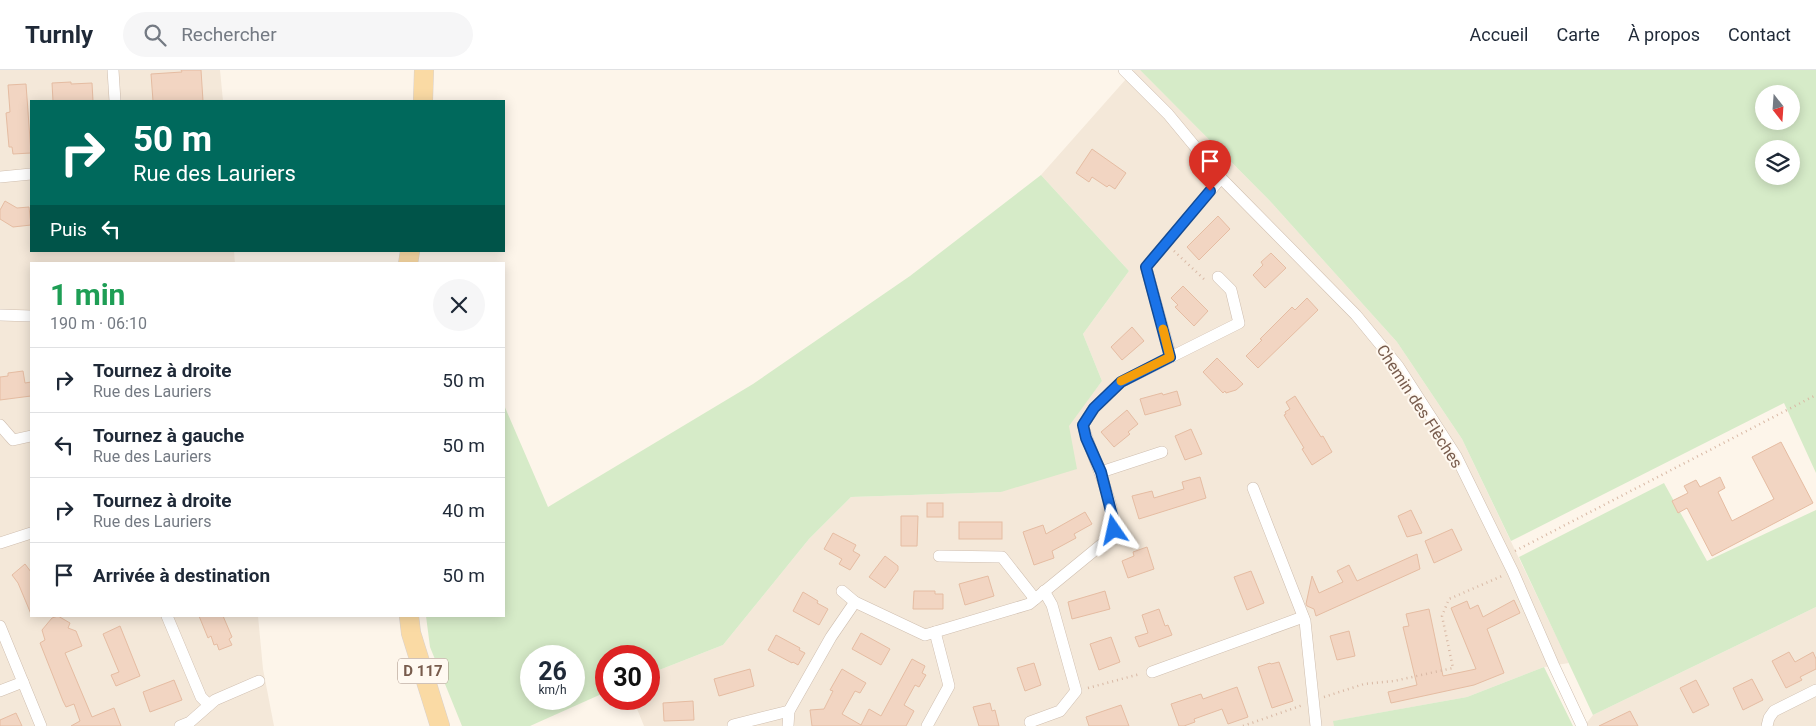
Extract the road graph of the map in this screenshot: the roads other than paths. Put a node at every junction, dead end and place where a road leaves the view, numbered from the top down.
1 (113, 70) edge
2 (424, 70) edge
3 (1124, 70) edge
4 (115, 100) edge
5 (423, 100) edge
6 (30, 174) edge
7 (0, 177) edge
8 (1221, 178) junction
9 (1218, 277) road end
10 (0, 315) edge
11 (30, 316) edge
12 (1170, 357) junction
13 (0, 425) edge
14 (30, 436) edge
15 (1162, 452) dead end
16 (1101, 472) junction
17 (1253, 488) dead end
18 (30, 533) edge
19 (0, 543) edge
20 (939, 556) dead end
21 (842, 591) dead end
22 (1044, 591) junction
23 (1035, 599) junction
24 (855, 602) junction
25 (167, 617) edge
26 (408, 617) edge
27 (1303, 617) junction
28 (0, 626) edge
29 (935, 632) junction
30 (1152, 672) road end
31 (259, 681) dead end
32 (23, 682) junction
33 (1816, 690) edge
34 (0, 691) edge
35 (210, 705) junction
36 (790, 711) junction
37 (1030, 722) dead end
38 (187, 725) edge
39 (733, 725) dead end
40 (41, 726) edge
41 (440, 726) edge
42 (788, 726) edge
43 (926, 726) edge
44 (1316, 726) edge
45 (1582, 726) edge
46 (1767, 726) edge

1 - 4 street
2 - 5 main road
3 - 8 street, Chemin des Flèches
6 - 7 street
8 - 12 street
8 - 45 street, Chemin des Flèches
9 - 12 street
10 - 11 street
12 - 16 street
13 - 14 street
15 - 16 street
16 - 22 street
17 - 27 street
18 - 19 street
20 - 23 street
21 - 24 street
22 - 23 street
22 - 37 street
23 - 29 street
24 - 29 street
24 - 36 street
25 - 35 street
26 - 41 main road, D 117
27 - 30 street
27 - 44 street
28 - 32 street
29 - 43 street
31 - 35 street
32 - 34 street
32 - 40 street
33 - 46 street
35 - 38 street
36 - 39 street
36 - 42 street

